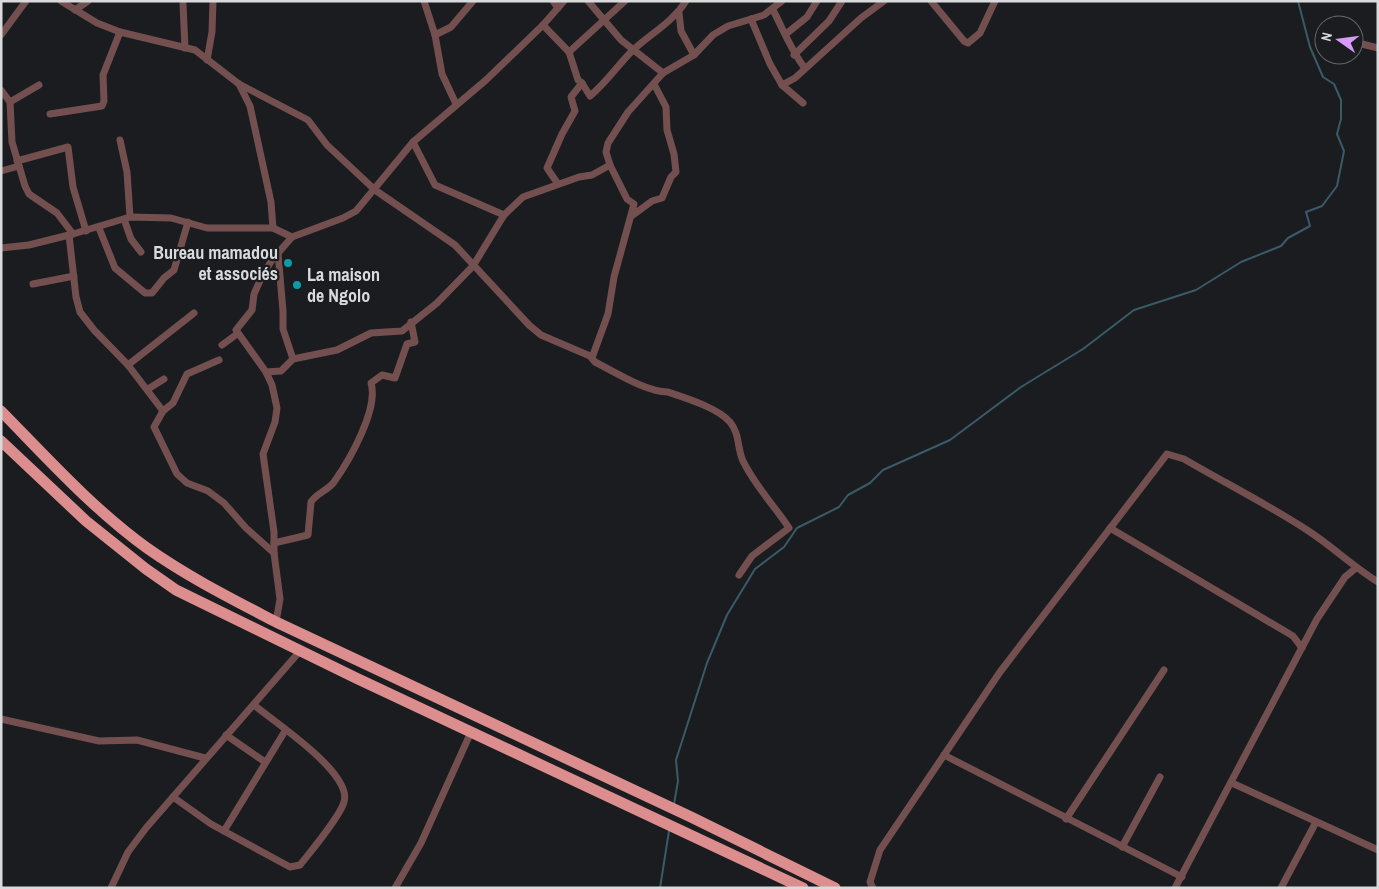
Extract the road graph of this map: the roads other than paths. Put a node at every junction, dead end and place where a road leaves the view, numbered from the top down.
1 (26, 1) edge
2 (61, 1) edge
3 (88, 1) edge
4 (213, 1) edge
5 (424, 1) edge
6 (473, 1) edge
7 (553, 1) edge
8 (564, 1) edge
9 (588, 1) edge
10 (625, 1) edge
11 (782, 1) edge
12 (817, 1) edge
13 (842, 1) edge
14 (884, 1) edge
15 (931, 1) edge
16 (995, 1) edge
17 (684, 2) edge
18 (183, 4) dead end
19 (558, 8) junction
20 (75, 10) junction
21 (773, 10) junction
22 (679, 13) junction
23 (751, 19) junction
24 (604, 21) junction
25 (543, 25) junction
26 (120, 32) junction
27 (786, 34) junction
28 (1, 35) edge
29 (435, 35) junction
30 (1364, 44) edge
31 (184, 48) junction
32 (1378, 48) edge
33 (633, 50) junction
34 (569, 52) junction
35 (694, 55) junction
36 (794, 55) junction
37 (207, 60) junction
38 (804, 67) junction
39 (663, 73) junction
40 (582, 83) junction
41 (39, 84) dead end
42 (239, 84) junction
43 (654, 84) junction
44 (782, 86) junction
45 (1, 90) edge
46 (10, 102) junction
47 (803, 103) dead end
48 (456, 104) junction
49 (50, 114) dead end
50 (10, 116) junction
51 (1, 119) edge
52 (120, 140) dead end
53 (413, 142) junction
54 (18, 163) junction
55 (610, 165) junction
56 (1, 171) edge
57 (556, 185) junction
58 (374, 190) junction
59 (633, 214) junction
60 (504, 215) junction
61 (127, 218) junction
62 (188, 222) junction
63 (99, 228) junction
64 (273, 228) junction
65 (86, 231) junction
66 (71, 235) junction
67 (292, 237) junction
68 (1, 248) edge
69 (141, 252) dead end
70 (278, 253) junction
71 (473, 266) junction
72 (74, 276) junction
73 (33, 284) dead end
74 (194, 313) dead end
75 (411, 322) junction
76 (237, 334) junction
77 (222, 345) dead end
78 (590, 356) junction
79 (293, 359) junction
80 (219, 360) dead end
81 (128, 365) junction
82 (266, 372) junction
83 (164, 379) dead end
84 (148, 389) junction
85 (1, 410) edge
86 (163, 411) junction
87 (1, 441) edge
88 (1110, 528) junction
89 (274, 543) junction
90 (274, 553) junction
91 (1356, 568) junction
92 (739, 575) dead end
93 (1376, 578) edge
94 (276, 622) junction
95 (1302, 648) junction
96 (300, 651) junction
97 (1164, 670) dead end
98 (254, 704) junction
99 (1, 719) edge
100 (285, 731) junction
101 (471, 732) junction
102 (226, 735) junction
103 (944, 755) junction
104 (205, 758) junction
105 (265, 762) junction
106 (1160, 777) dead end
107 (1232, 783) junction
108 (174, 797) junction
109 (1066, 819) junction
110 (1316, 822) junction
111 (224, 831) junction
112 (1122, 846) junction
113 (1378, 850) edge
114 (1182, 877) junction
115 (111, 888) edge
116 (395, 888) edge
117 (803, 888) edge
118 (835, 888) edge
119 (873, 888) edge
120 (1175, 888) edge
121 (1281, 888) edge

1 - 28 street
2 - 20 street
3 - 20 street
4 - 37 street
5 - 29 street
6 - 29 street
7 - 19 street
8 - 19 street
9 - 24 street
10 - 24 street
11 - 21 street
12 - 27 street
13 - 36 street
14 - 38 street
15 - 16 street
17 - 22 street
18 - 31 street
19 - 25 street
20 - 26 street
21 - 23 street
21 - 27 street
22 - 33 street
22 - 35 street
23 - 35 street
23 - 44 street
24 - 33 street
24 - 34 street
25 - 34 street
25 - 48 street
26 - 31 street
26 - 49 street
27 - 36 street
29 - 48 street
30 - 32 street
31 - 37 street
33 - 39 street
33 - 40 street
34 - 40 street
35 - 39 street
36 - 38 street
37 - 42 street
38 - 44 street
39 - 43 street
40 - 57 street
41 - 46 street
42 - 58 street
42 - 64 street
43 - 55 street
43 - 59 street
44 - 47 street
45 - 46 street
46 - 50 street
48 - 53 street
50 - 51 street
50 - 54 street
52 - 61 street
53 - 58 street
53 - 60 street
54 - 56 street
54 - 65 street
54 - 66 street
55 - 57 street
55 - 59 street
57 - 60 street
58 - 67 street
58 - 71 street
59 - 78 street
60 - 71 street
61 - 62 street
61 - 63 street
61 - 69 street
62 - 63 street
62 - 64 street
63 - 65 street
64 - 67 street
65 - 66 street
66 - 68 street
66 - 72 street
67 - 70 street
70 - 76 street
70 - 79 street
71 - 75 street
71 - 78 street
72 - 73 street
72 - 81 street
74 - 81 street
75 - 79 street
75 - 89 street
76 - 77 street
76 - 82 street
78 - 92 street
79 - 82 street
80 - 86 street
81 - 84 street
82 - 89 street
83 - 84 street
84 - 86 street
85 - 94 highway
86 - 90 street
87 - 96 highway
88 - 91 street
88 - 95 street
88 - 103 street
89 - 90 street
90 - 94 street
91 - 93 street
91 - 95 street
94 - 118 highway
95 - 107 street
96 - 98 street
96 - 101 highway
97 - 109 street
98 - 100 street
98 - 102 street
99 - 104 street
100 - 105 street
100 - 111 street
101 - 116 street
101 - 117 highway
102 - 104 street
102 - 105 street
103 - 109 street
103 - 119 street
104 - 108 street
105 - 111 street
106 - 112 street
107 - 110 street
107 - 114 street
108 - 111 street
108 - 115 street
109 - 112 street
110 - 113 street
110 - 121 street
112 - 114 street
114 - 120 street

